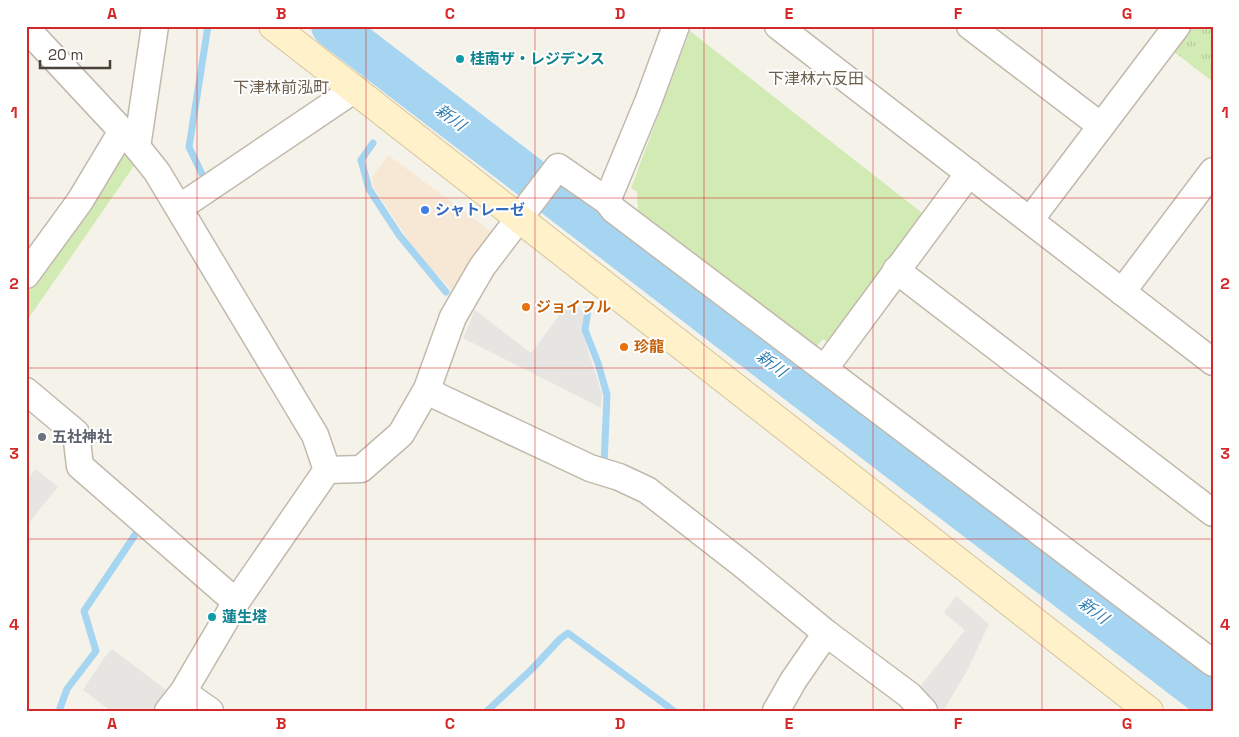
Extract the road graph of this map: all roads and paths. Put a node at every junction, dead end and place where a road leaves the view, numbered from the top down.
1 (155, 26) edge
2 (273, 26) edge
3 (676, 26) edge
4 (778, 26) edge
5 (970, 26) edge
6 (26, 28) edge
7 (1174, 28) edge
8 (355, 89) junction
9 (1101, 126) junction
10 (129, 139) junction
11 (1213, 171) edge
12 (969, 173) junction
13 (607, 201) junction
14 (179, 208) junction
15 (526, 208) junction
16 (1030, 220) junction
17 (896, 270) junction
18 (26, 275) edge
19 (1122, 292) junction
20 (1213, 362) edge
21 (825, 368) junction
22 (427, 389) junction
23 (26, 391) edge
24 (327, 470) junction
25 (1213, 513) edge
26 (236, 602) junction
27 (826, 633) junction
28 (1213, 663) edge
29 (176, 702) edge
30 (210, 711) edge
31 (776, 711) edge
32 (924, 711) edge
33 (1149, 711) edge

1 - 10 street
2 - 8 street
3 - 13 street
4 - 12 street
5 - 9 street
6 - 10 street
7 - 9 street
8 - 14 street
8 - 15 street
9 - 16 street
10 - 14 street
10 - 18 street
11 - 19 street
12 - 16 street
12 - 17 street
13 - 15 street
13 - 21 street
14 - 24 street
15 - 22 street
15 - 33 street
16 - 19 street
17 - 21 street
17 - 25 street
19 - 20 street
21 - 28 street
22 - 24 street
22 - 27 street
23 - 26 street
24 - 26 street
26 - 29 street
27 - 31 street
27 - 32 street
29 - 30 street

